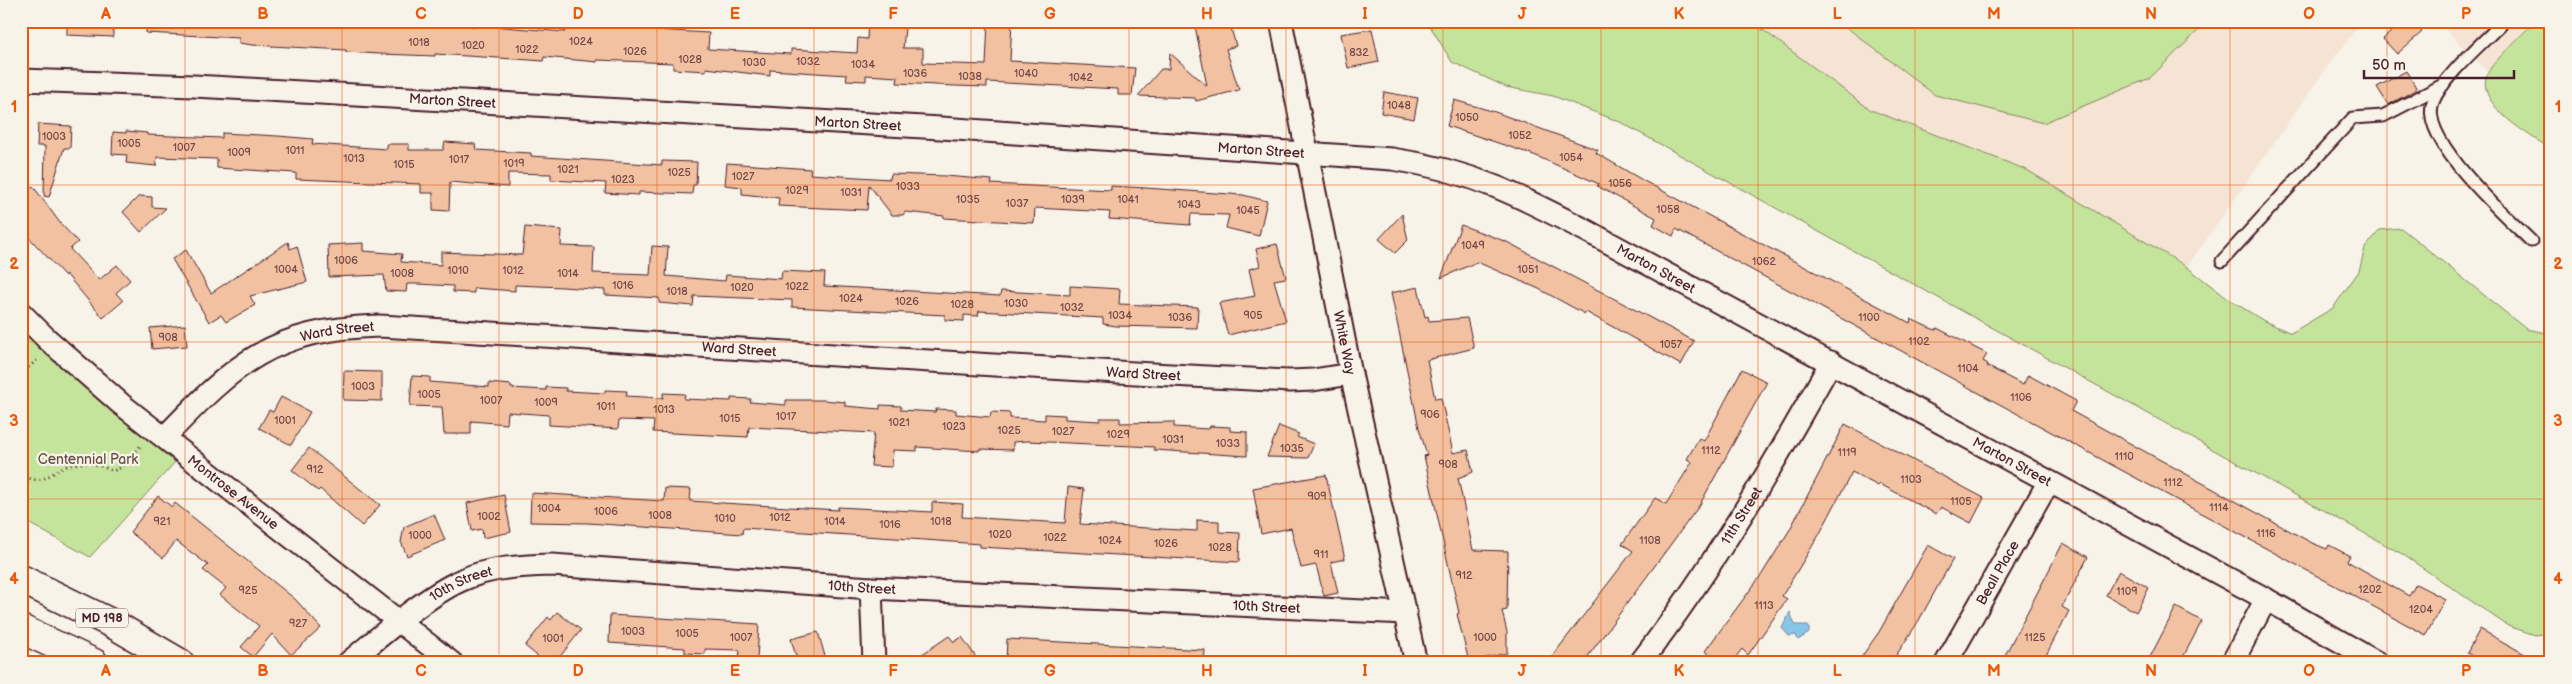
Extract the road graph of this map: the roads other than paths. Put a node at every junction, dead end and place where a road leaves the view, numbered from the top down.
1 (1281, 21) edge
2 (2504, 21) edge
3 (21, 80) edge
4 (2443, 85) junction
5 (1309, 153) junction
6 (2531, 241) dead end
7 (2222, 261) dead end
8 (21, 313) edge
9 (1831, 362) junction
10 (1351, 374) junction
11 (159, 433) junction
12 (2048, 483) junction
13 (21, 579) edge
14 (871, 588) junction
15 (2266, 599) junction
16 (1406, 613) junction
17 (400, 622) junction
18 (21, 629) edge
19 (94, 663) edge
20 (180, 663) edge
21 (348, 663) edge
22 (452, 663) edge
23 (874, 663) edge
24 (1416, 663) edge
25 (1640, 663) edge
26 (1946, 663) edge
27 (2232, 663) edge
28 (2378, 663) edge

1 - 5 street, White Way
2 - 4 lane
3 - 5 street, Marton Street
4 - 6 lane
4 - 7 lane
5 - 9 street, Marton Street
5 - 10 street, White Way
8 - 11 street, Montrose Avenue
9 - 12 street, Marton Street
9 - 25 street, 11th Street
10 - 11 street, Ward Street
10 - 16 street, White Way
11 - 17 street, Montrose Avenue
12 - 15 street, Marton Street
12 - 26 street, Beall Place
13 - 20 main road, MD 198
14 - 16 street, 10th Street
14 - 17 street, 10th Street
14 - 23 street
15 - 27 street
15 - 28 street, Marton Street
16 - 24 street, White Way
17 - 21 street, 10th Street
17 - 22 street, Montrose Avenue
18 - 19 main road

